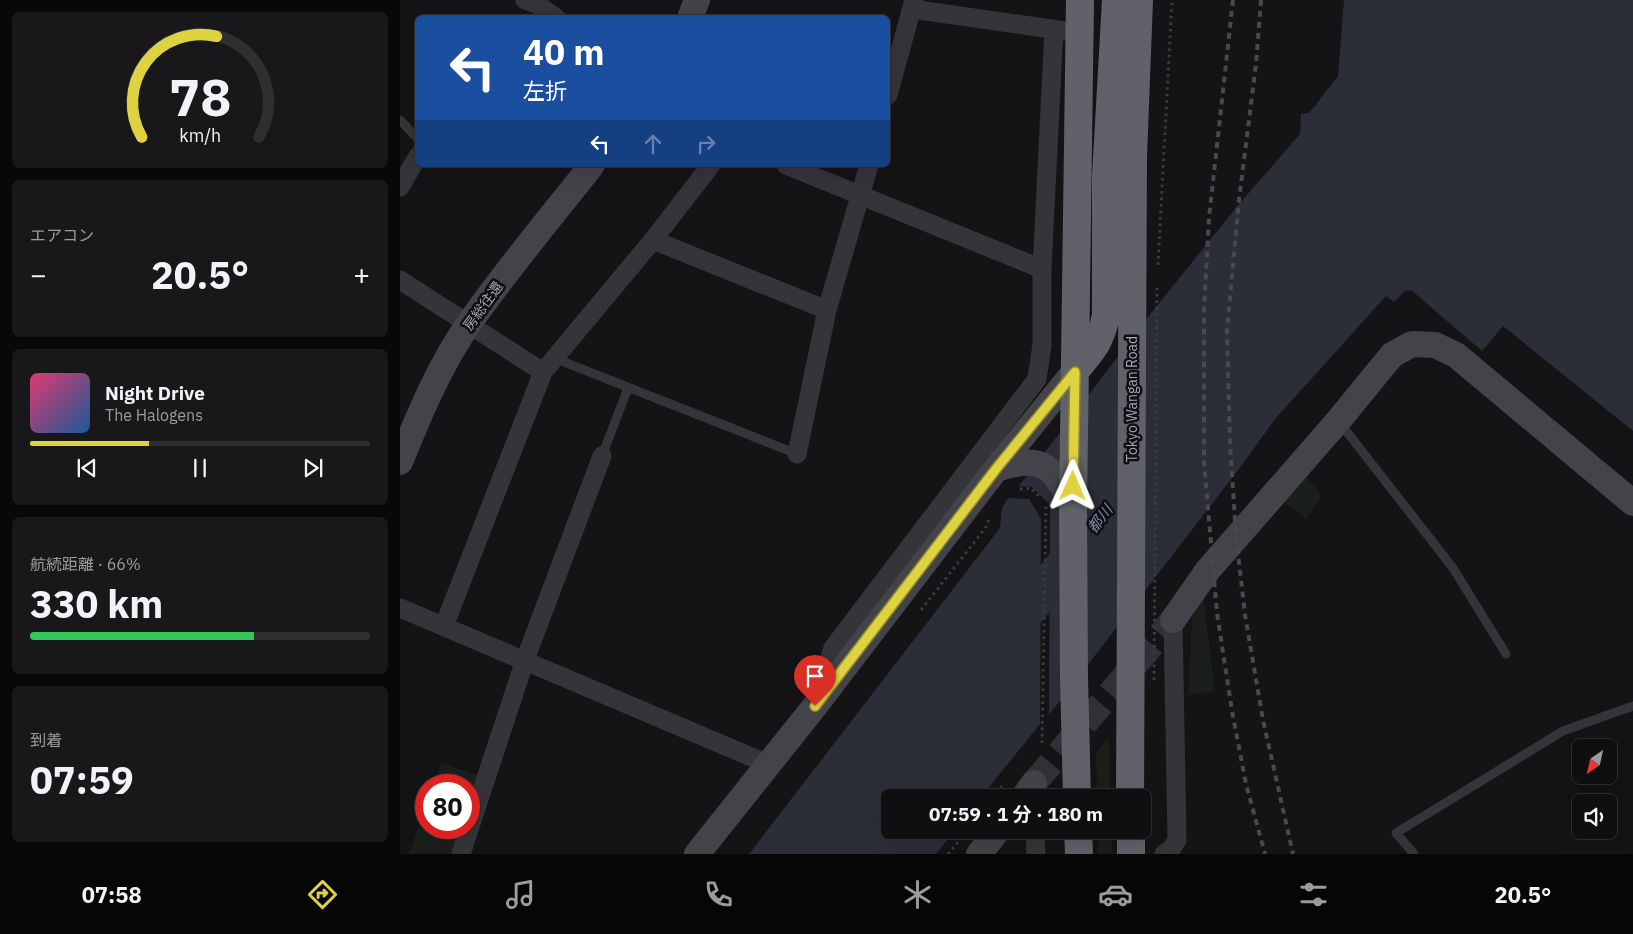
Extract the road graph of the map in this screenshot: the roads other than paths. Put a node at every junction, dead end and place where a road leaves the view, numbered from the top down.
1 (697, 0) edge
2 (1080, 0) edge
3 (1116, 0) edge
4 (1139, 0) edge
5 (913, 4) edge
6 (529, 7) edge
7 (549, 15) edge
8 (691, 15) edge
9 (1066, 31) junction
10 (890, 88) edge
11 (400, 120) edge
12 (415, 136) edge
13 (415, 161) edge
14 (590, 167) edge
15 (709, 167) edge
16 (791, 167) edge
17 (867, 167) edge
18 (400, 187) edge
19 (860, 195) junction
20 (653, 240) junction
21 (1042, 269) junction
22 (400, 280) edge
23 (827, 310) junction
24 (469, 323) junction
25 (549, 365) junction
26 (1075, 372) junction
27 (628, 388) junction
28 (1338, 421) junction
29 (796, 454) joint
30 (602, 456) joint
31 (400, 462) edge
32 (996, 469) junction
33 (1633, 503) edge
34 (1073, 506) junction
35 (400, 608) edge
36 (1173, 620) joint
37 (444, 626) junction
38 (1506, 654) dead end
39 (525, 660) junction
40 (815, 706) junction
41 (1633, 706) edge
42 (768, 764) junction
43 (1077, 789) edge
44 (1130, 789) edge
45 (991, 839) edge
46 (1035, 839) edge
47 (1078, 839) edge
48 (1130, 839) edge
49 (461, 854) edge
50 (697, 854) edge
51 (979, 854) edge
52 (1036, 854) edge
53 (1079, 854) edge
54 (1131, 854) edge
55 (1164, 854) edge
56 (1414, 854) edge

1 - 8 street
2 - 9 highway
3 - 26 highway
4 - 44 highway, Tokyo Wangan Road
5 - 9 street
5 - 10 street
6 - 7 street
9 - 21 street
9 - 26 highway
11 - 12 lane
13 - 18 street
14 - 24 street, 房総往還
15 - 20 street
16 - 19 street
17 - 19 street
19 - 21 street
19 - 23 street
20 - 23 street
20 - 25 street
21 - 40 street
22 - 24 street
23 - 29 street
24 - 25 street
24 - 31 street, 房総往還
25 - 27 lane
25 - 37 street
26 - 32 street
26 - 34 highway
27 - 29 lane
27 - 30 lane
28 - 33 street
28 - 36 street
28 - 38 lane
30 - 39 street
32 - 34 street
32 - 40 street
34 - 43 highway
35 - 37 street
36 - 55 street
37 - 39 street
39 - 42 street
39 - 49 street
40 - 42 street
41 - 56 lane
42 - 50 street
45 - 51 street
46 - 52 street
47 - 53 highway
48 - 54 highway

